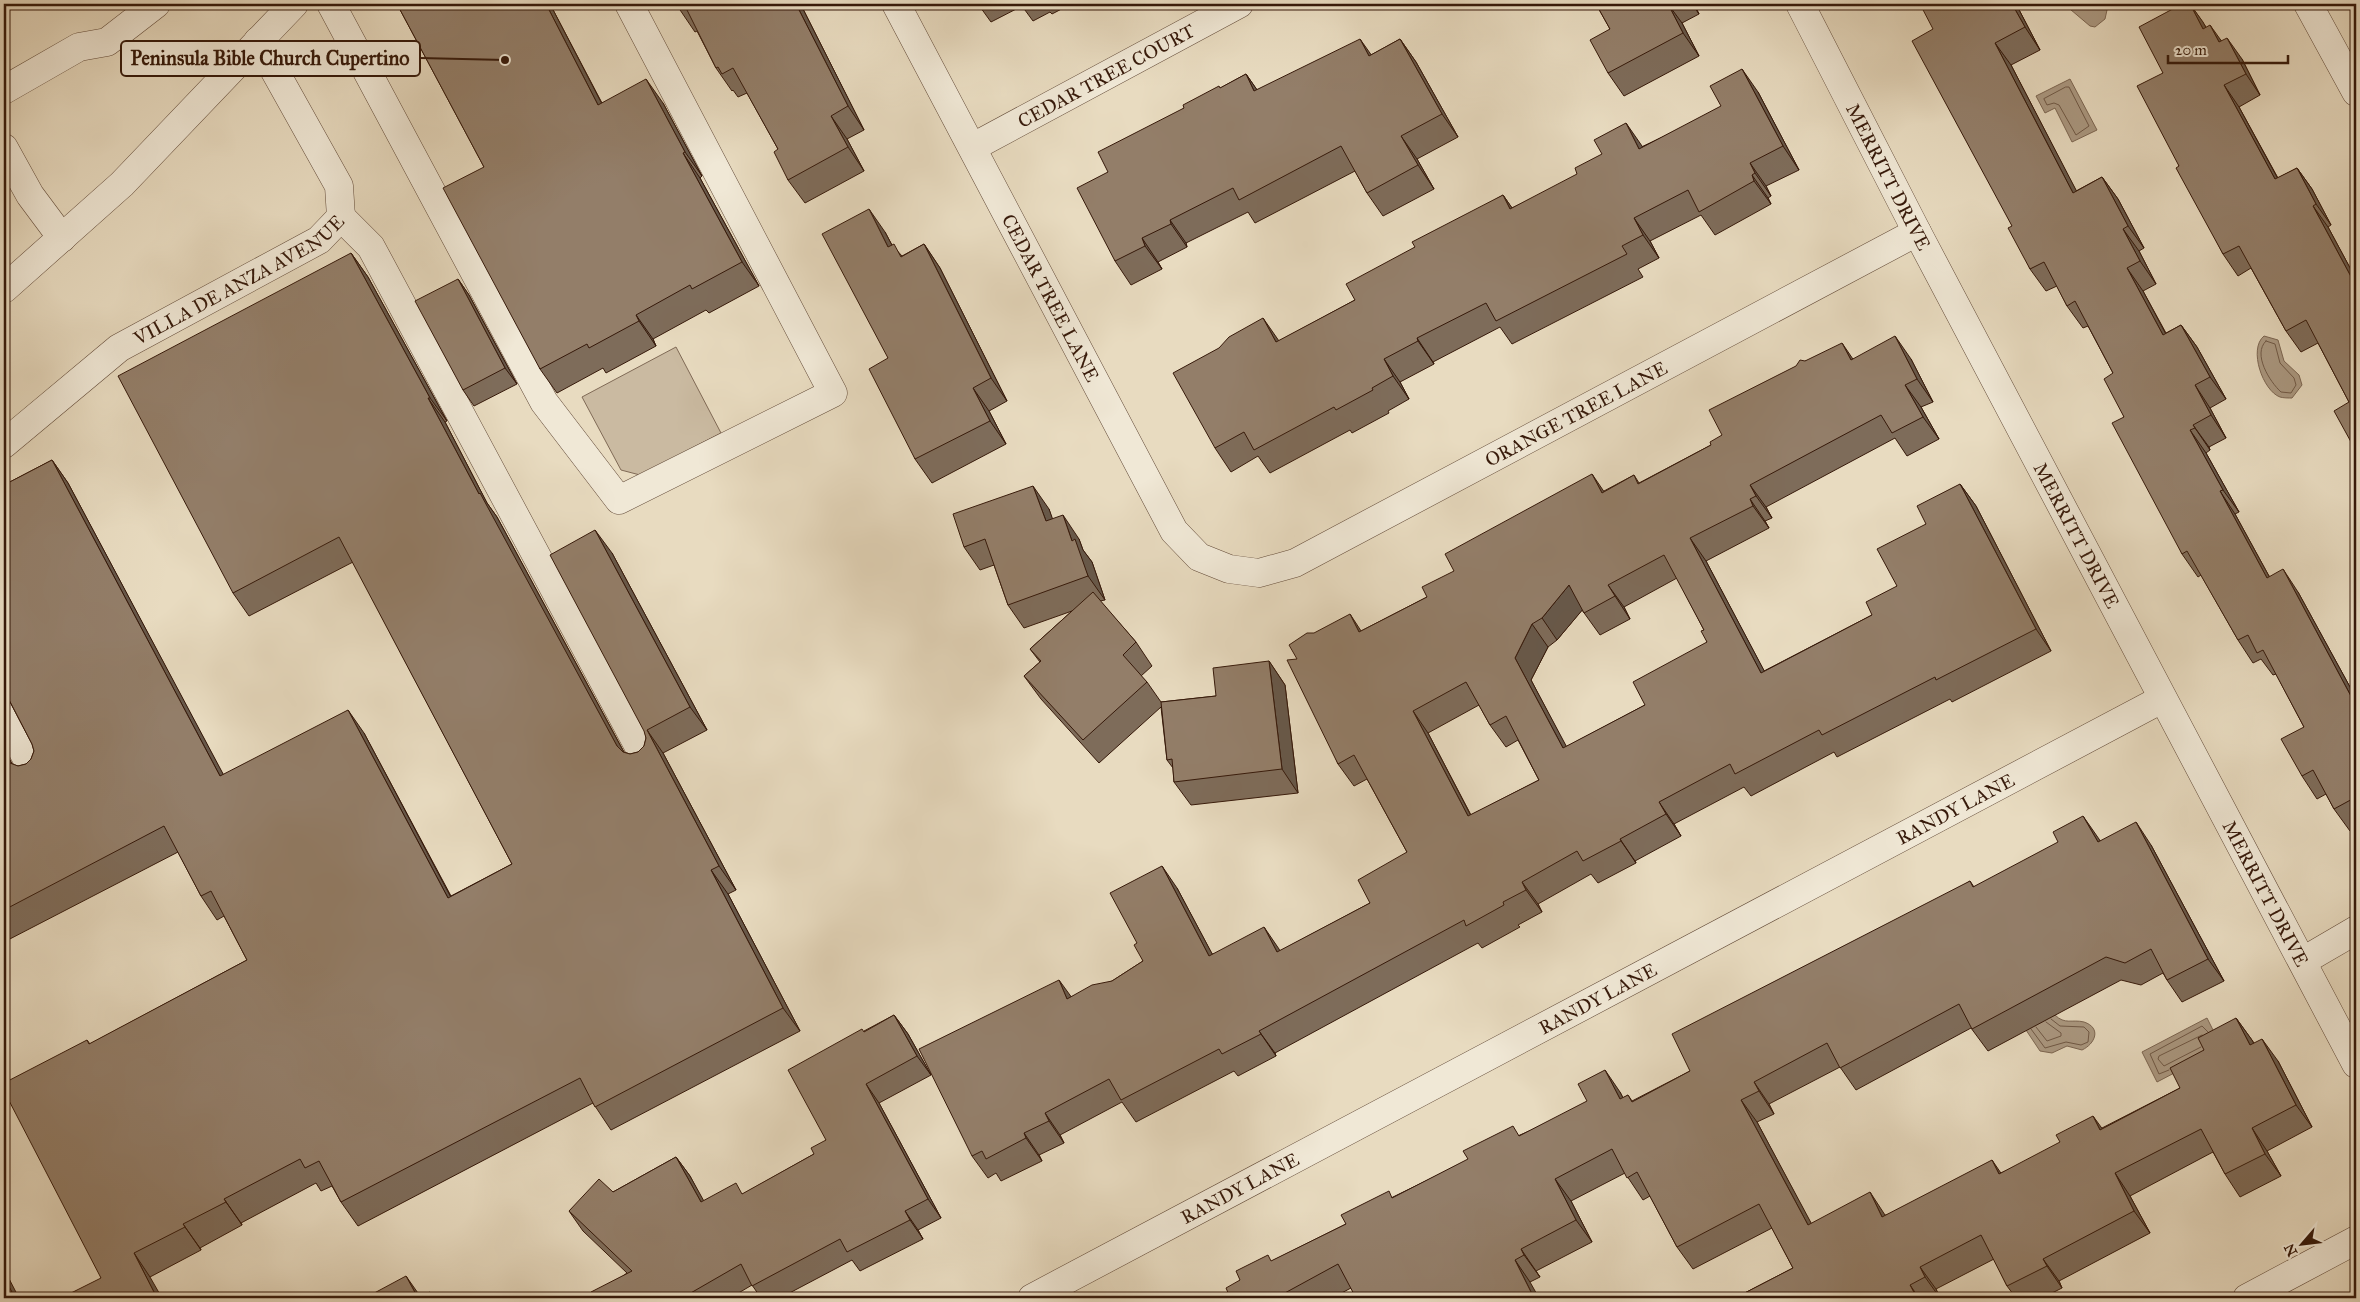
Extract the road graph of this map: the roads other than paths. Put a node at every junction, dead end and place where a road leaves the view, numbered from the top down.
1 (156, 4) edge
2 (294, 4) edge
3 (331, 4) edge
4 (629, 4) edge
5 (896, 4) edge
6 (1239, 4) edge
7 (1800, 4) edge
8 (2308, 4) edge
9 (258, 41) junction
10 (4, 90) edge
11 (2356, 92) edge
12 (973, 147) junction
13 (4, 148) edge
14 (341, 217) junction
15 (1917, 232) junction
16 (62, 238) junction
17 (4, 289) edge
18 (4, 444) edge
19 (1229, 569) joint
20 (2162, 699) junction
21 (4, 716) edge
22 (647, 762) edge
23 (35, 774) edge
24 (2356, 930) edge
25 (2303, 961) junction
26 (2356, 1064) edge
27 (2356, 1240) edge
28 (1032, 1298) edge
29 (2247, 1298) edge

1 - 10 street
2 - 9 street
3 - 4 street
5 - 12 street, CEDAR TREE LANE
6 - 12 street, CEDAR TREE COURT
7 - 15 street, MERRITT DRIVE
8 - 11 street
9 - 14 street, VILLA DE ANZA AVENUE
9 - 16 street
12 - 19 street, CEDAR TREE LANE
13 - 16 street
14 - 18 street, VILLA DE ANZA AVENUE
14 - 22 street
15 - 19 street, ORANGE TREE LANE
15 - 20 street, MERRITT DRIVE
16 - 17 street
20 - 25 street, MERRITT DRIVE
20 - 28 street, RANDY LANE
21 - 23 street
24 - 25 street
25 - 26 street, MERRITT DRIVE
27 - 29 street

